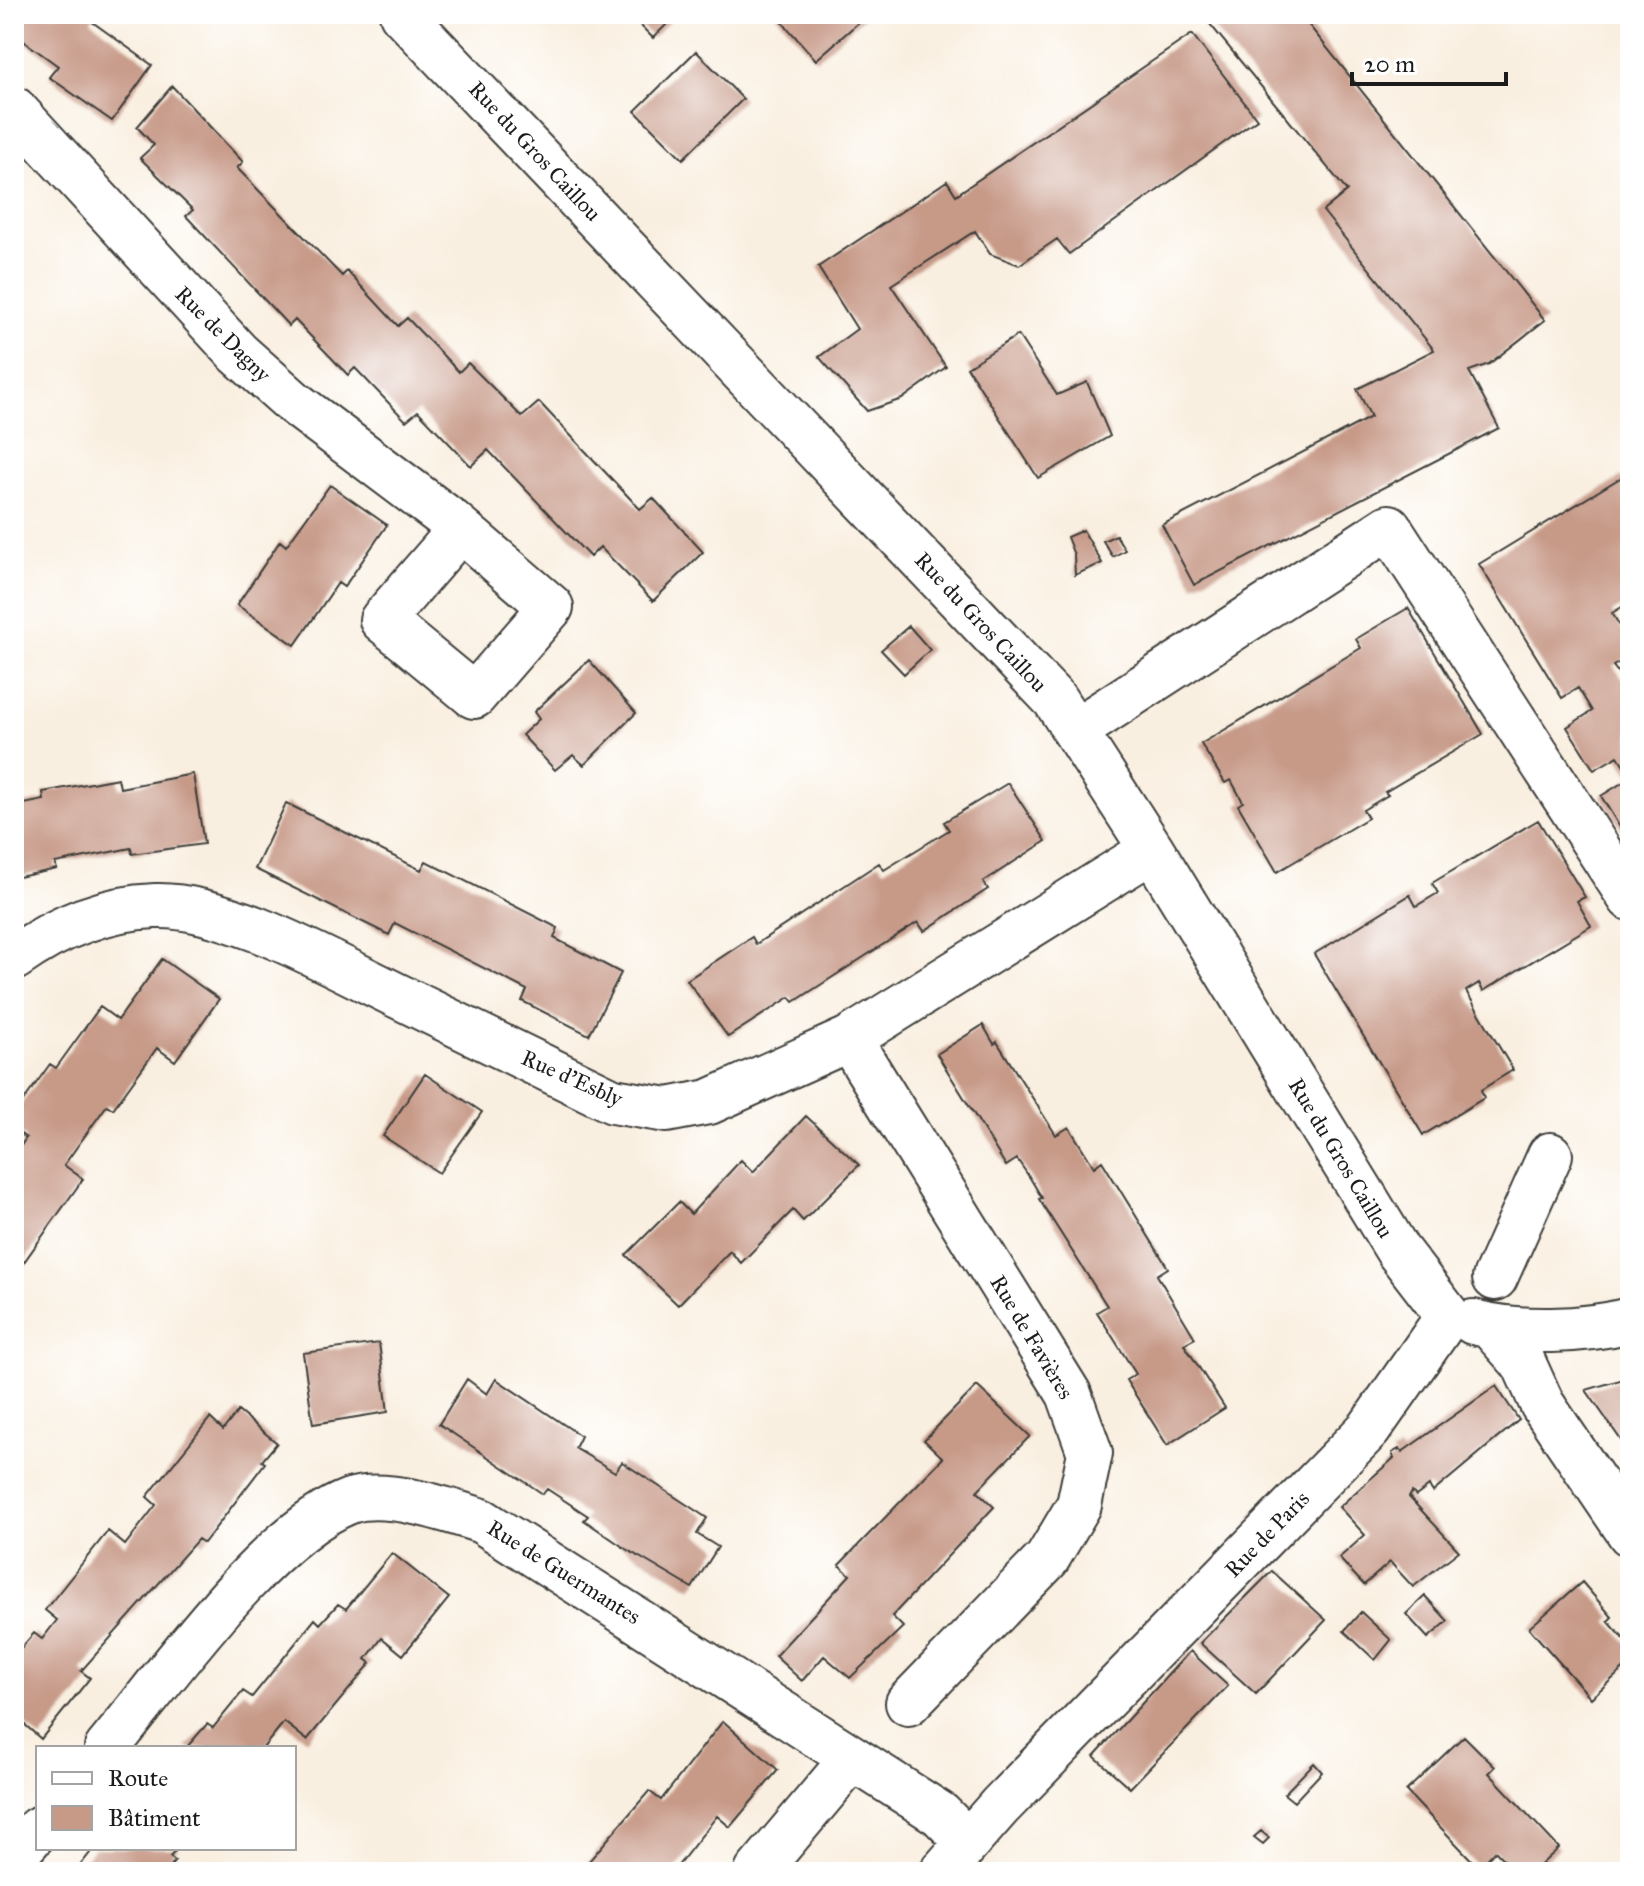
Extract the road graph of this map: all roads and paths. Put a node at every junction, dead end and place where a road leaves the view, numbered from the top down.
1 (402, 14) edge
2 (14, 109) edge
3 (460, 530) dead end
4 (1075, 731) junction
5 (1152, 850) junction
6 (1630, 898) edge
7 (14, 958) edge
8 (849, 1039) junction
9 (1550, 1155) dead end
10 (1495, 1278) dead end
11 (1448, 1316) junction
12 (1630, 1320) edge
13 (1491, 1327) junction
14 (1630, 1534) edge
15 (908, 1703) dead end
16 (109, 1746) edge
17 (852, 1759) junction
18 (36, 1831) edge
19 (14, 1856) edge
20 (954, 1857) edge
21 (757, 1872) edge

1 - 4 street, Rue du Gros Caillou
2 - 3 street, Rue de Dagny
4 - 5 street, Rue du Gros Caillou
4 - 6 street
5 - 8 street, Rue d'Esbly
5 - 11 street, Rue du Gros Caillou
7 - 8 street, Rue d'Esbly
8 - 15 street, Rue de Favières
9 - 10 street
11 - 13 street
11 - 20 street, Rue de Paris
12 - 13 street
13 - 14 street
16 - 17 street, Rue de Guermantes
17 - 20 street, Rue de Guermantes
17 - 21 street
18 - 19 street

